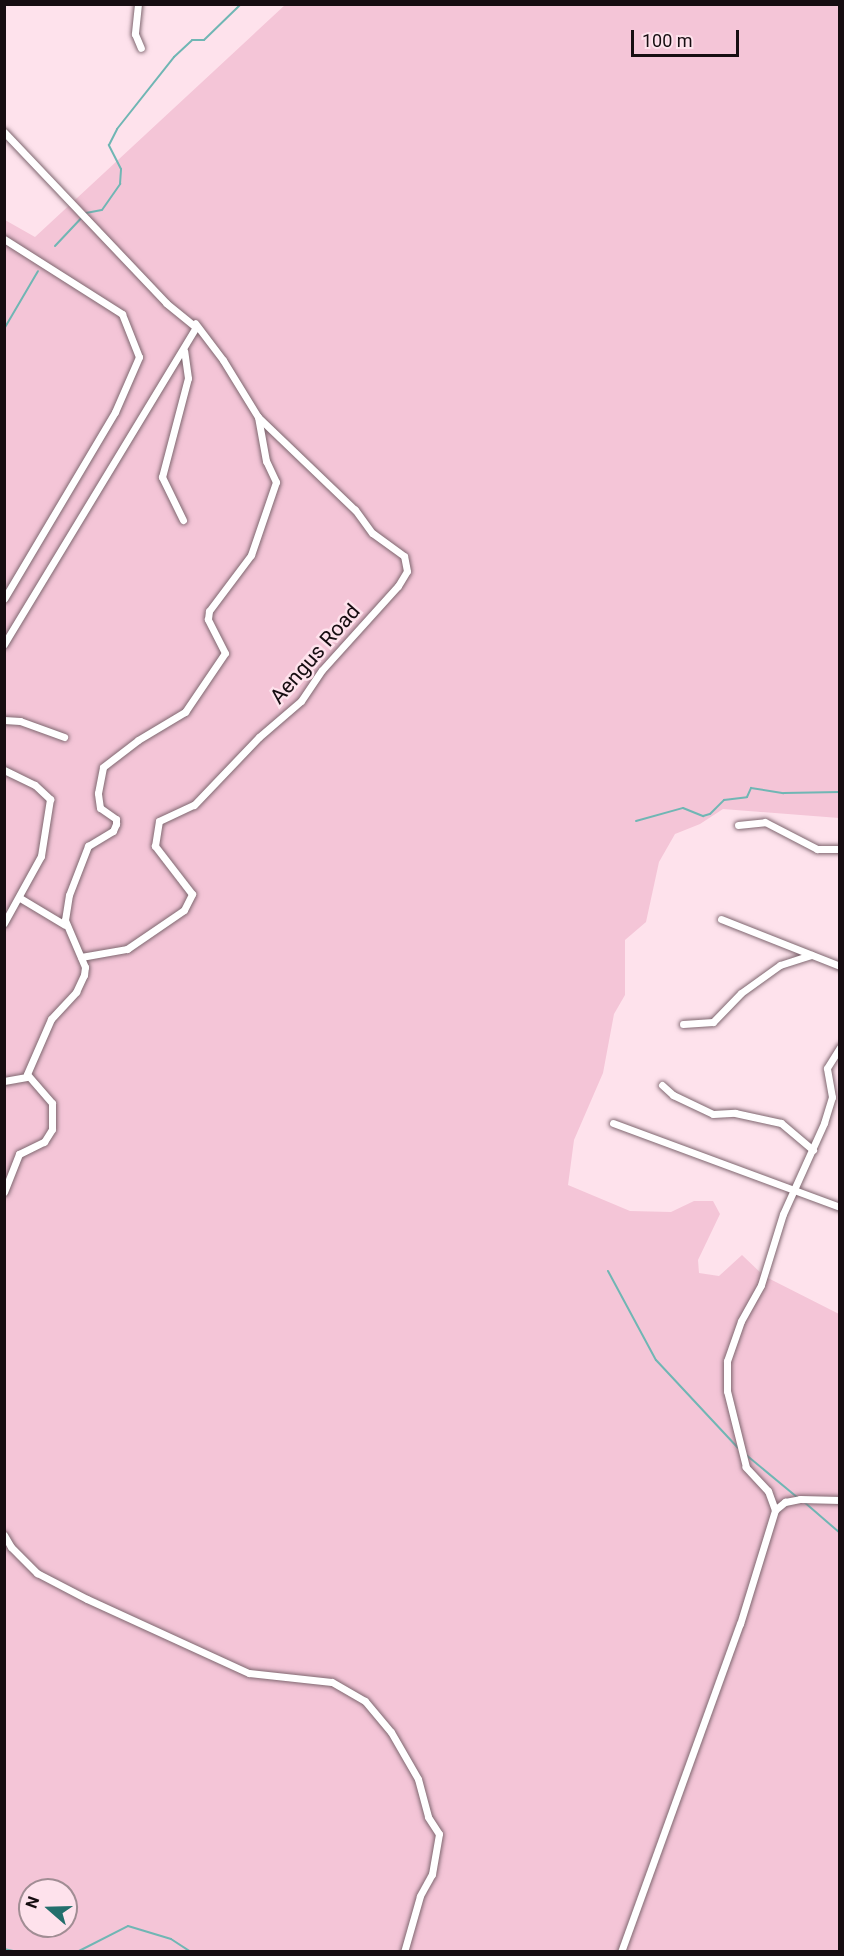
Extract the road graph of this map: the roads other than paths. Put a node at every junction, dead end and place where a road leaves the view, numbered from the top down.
1 (138, 4) edge
2 (141, 48) dead end
3 (4, 132) edge
4 (4, 239) edge
5 (195, 323) junction
6 (183, 351) junction
7 (258, 417) junction
8 (183, 520) dead end
9 (4, 599) edge
10 (4, 644) edge
11 (4, 720) edge
12 (64, 737) dead end
13 (4, 770) edge
14 (738, 825) dead end
15 (840, 849) edge
16 (20, 898) junction
17 (721, 919) dead end
18 (4, 923) edge
19 (65, 925) junction
20 (810, 955) junction
21 (81, 957) junction
22 (839, 966) edge
23 (683, 1024) dead end
24 (839, 1050) edge
25 (27, 1077) junction
26 (4, 1081) edge
27 (662, 1085) dead end
28 (613, 1124) dead end
29 (813, 1150) junction
30 (796, 1191) junction
31 (4, 1192) edge
32 (840, 1207) edge
33 (840, 1500) edge
34 (775, 1510) junction
35 (4, 1535) edge
36 (404, 1952) edge
37 (621, 1952) edge

1 - 2 street
3 - 5 street, Aengus Road
4 - 9 street
5 - 6 street
5 - 7 street, Aengus Road
6 - 8 street
6 - 10 street
7 - 19 street
7 - 21 street, Aengus Road
11 - 12 street
13 - 16 street
14 - 15 street
16 - 18 street
16 - 19 street
17 - 20 street
19 - 21 street
20 - 22 street
20 - 23 street
21 - 25 street
24 - 29 street
25 - 26 street
25 - 31 street
27 - 29 street
28 - 30 street
29 - 30 street
30 - 32 street
30 - 34 street
33 - 34 street
34 - 37 street
35 - 36 street

